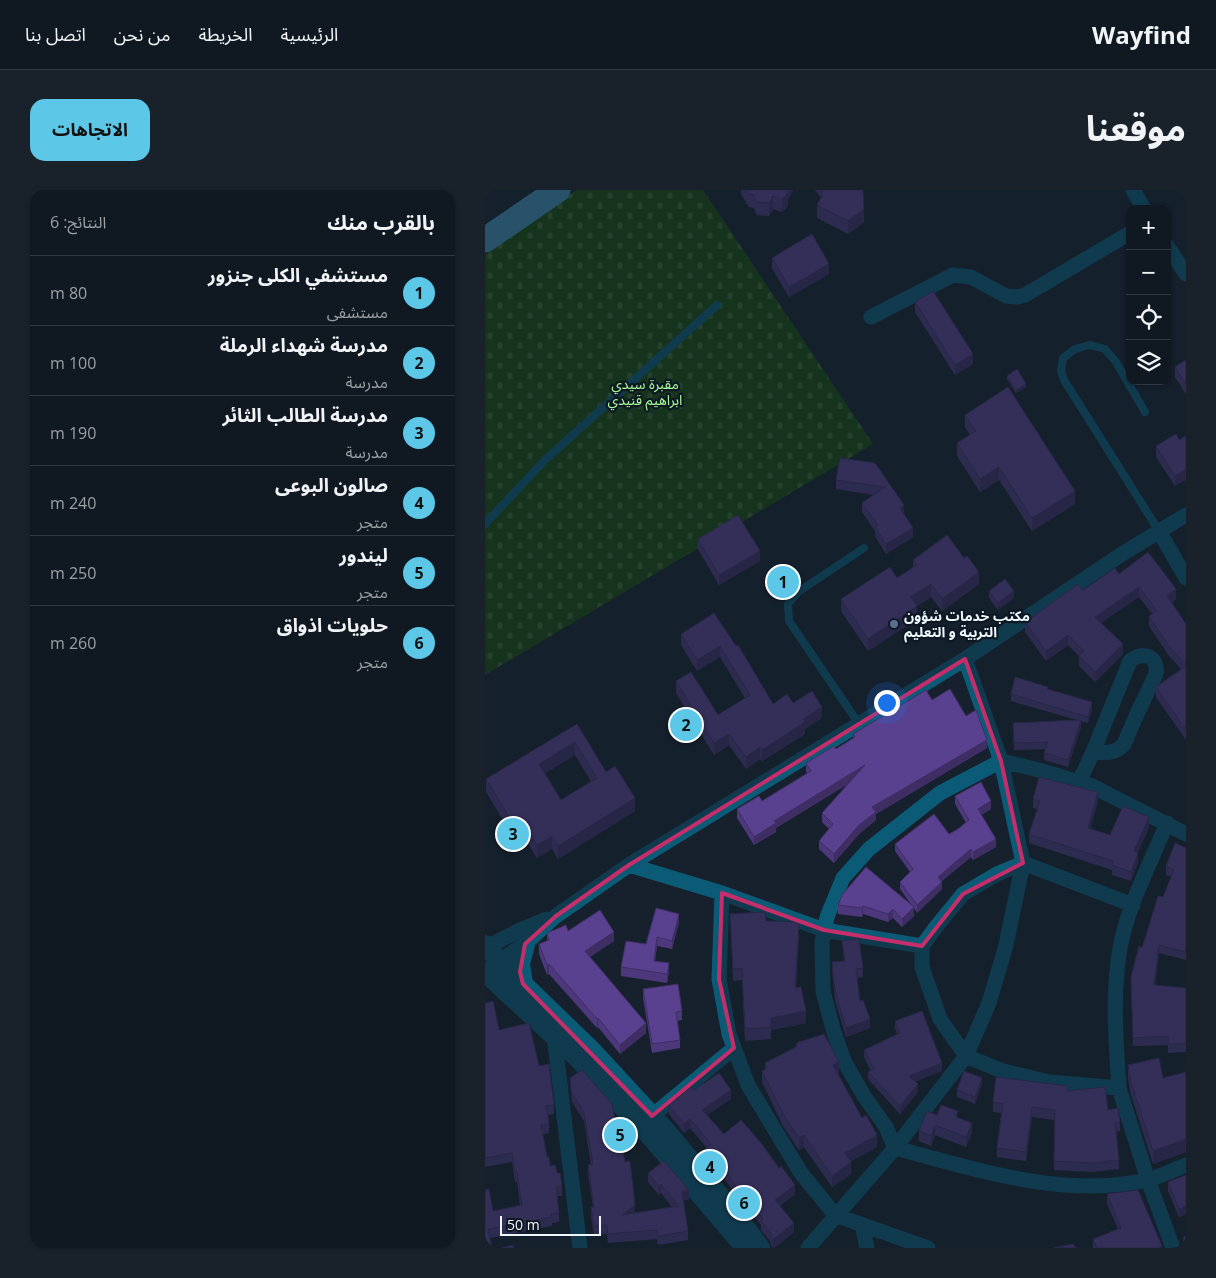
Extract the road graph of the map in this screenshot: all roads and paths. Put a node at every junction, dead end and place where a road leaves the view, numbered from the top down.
1 (527, 190) edge
2 (558, 190) edge
3 (1133, 190) edge
4 (1142, 205) edge
5 (485, 221) edge
6 (1126, 235) edge
7 (485, 240) edge
8 (1170, 250) edge
9 (1184, 268) edge
10 (717, 305) dead end
11 (871, 317) dead end
12 (1145, 412) dead end
13 (1186, 515) edge
14 (485, 524) edge
15 (1159, 531) junction
16 (864, 548) dead end
17 (1186, 578) edge
18 (965, 659) junction
19 (859, 724) junction
20 (1093, 752) junction
21 (1001, 762) junction
22 (1079, 782) junction
23 (1167, 823) junction
24 (1186, 834) edge
25 (1023, 863) junction
26 (629, 865) junction
27 (722, 893) junction
28 (1133, 905) junction
29 (555, 916) junction
30 (824, 930) junction
31 (525, 944) junction
32 (922, 946) junction
33 (488, 957) edge
34 (523, 984) junction
35 (554, 1035) junction
36 (734, 1048) junction
37 (966, 1056) junction
38 (1119, 1088) junction
39 (652, 1116) junction
40 (895, 1148) junction
41 (1186, 1165) edge
42 (1148, 1180) junction
43 (835, 1215) junction
44 (862, 1225) junction
45 (747, 1247) edge
46 (580, 1248) edge
47 (807, 1248) edge
48 (867, 1248) edge
49 (928, 1248) edge
50 (1173, 1248) edge

1 - 5 main road
2 - 7 main road
3 - 4 street
6 - 11 street
8 - 9 street
10 - 14 lane
12 - 15 lane
13 - 15 street
15 - 17 street
15 - 18 street
16 - 19 lane
18 - 19 street
18 - 21 street
19 - 26 street
20 - 20 street
20 - 22 street
21 - 22 street
21 - 25 street
21 - 30 street
22 - 23 street
23 - 24 street
23 - 28 street
25 - 28 street
25 - 32 street
25 - 37 street
26 - 27 street
26 - 29 street
27 - 30 street
27 - 36 street
28 - 38 street
29 - 31 street
29 - 33 street
30 - 32 street
30 - 40 street
31 - 33 street
31 - 34 street
32 - 37 street
33 - 34 street
33 - 35 street
34 - 39 street
35 - 45 street
35 - 46 street
36 - 39 street
36 - 43 street
37 - 38 street
37 - 40 street
38 - 42 street
39 - 45 street
40 - 42 street
40 - 43 street
41 - 42 street
42 - 50 street
43 - 44 street
43 - 47 street
44 - 48 street
44 - 49 street

